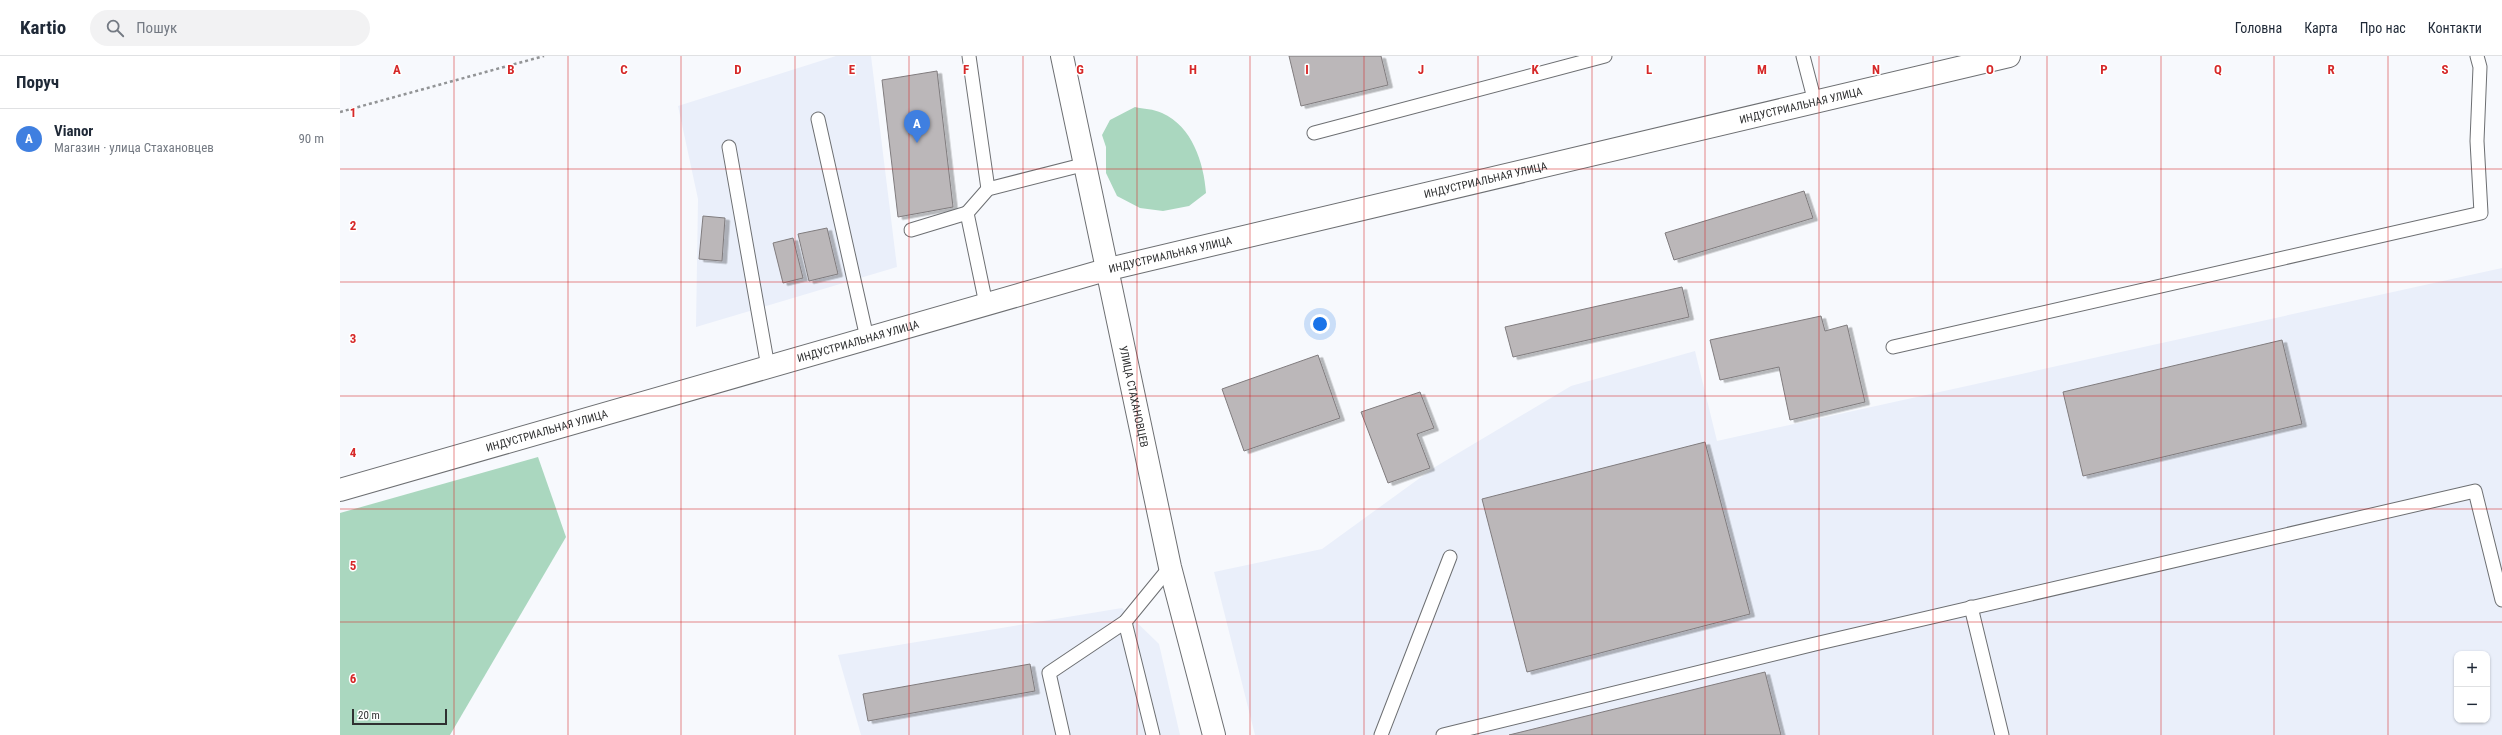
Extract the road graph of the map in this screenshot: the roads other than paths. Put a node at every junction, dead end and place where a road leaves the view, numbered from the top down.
1 (970, 56) edge
2 (1062, 56) edge
3 (1605, 56) edge
4 (1803, 56) edge
5 (2009, 56) edge
6 (2477, 56) edge
7 (1815, 102) junction
8 (818, 119) dead end
9 (1314, 133) dead end
10 (729, 147) dead end
11 (1086, 164) junction
12 (988, 189) junction
13 (967, 213) junction
14 (911, 230) dead end
15 (1109, 269) junction
16 (986, 304) junction
17 (867, 338) junction
18 (1893, 347) dead end
19 (768, 367) junction
20 (340, 490) edge
21 (1450, 557) dead end
22 (1170, 567) junction
23 (2502, 600) edge
24 (1971, 607) junction
25 (1125, 622) junction
26 (1063, 735) edge
27 (1153, 735) edge
28 (1214, 735) edge
29 (1381, 735) edge
30 (1443, 735) edge
31 (2002, 735) edge

1 - 12 lane
2 - 11 main road, УЛИЦА СТАХАНОВЦЕВ
3 - 9 lane
4 - 7 lane
5 - 7 main road, ИНДУСТРИАЛЬНАЯ УЛИЦА
6 - 18 lane
7 - 15 main road, ИНДУСТРИАЛЬНАЯ УЛИЦА
8 - 17 lane
10 - 19 lane
11 - 12 lane
11 - 15 main road, УЛИЦА СТАХАНОВЦЕВ
12 - 13 lane
13 - 14 lane
13 - 16 lane
15 - 16 main road, ИНДУСТРИАЛЬНАЯ УЛИЦА
15 - 22 main road, УЛИЦА СТАХАНОВЦЕВ
16 - 17 main road, ИНДУСТРИАЛЬНАЯ УЛИЦА
17 - 19 main road, ИНДУСТРИАЛЬНАЯ УЛИЦА
19 - 20 main road, ИНДУСТРИАЛЬНАЯ УЛИЦА
21 - 29 lane
22 - 25 lane
22 - 28 main road, УЛИЦА СТАХАНОВЦЕВ
23 - 24 lane
24 - 30 lane
24 - 31 lane
25 - 26 lane
25 - 27 lane

